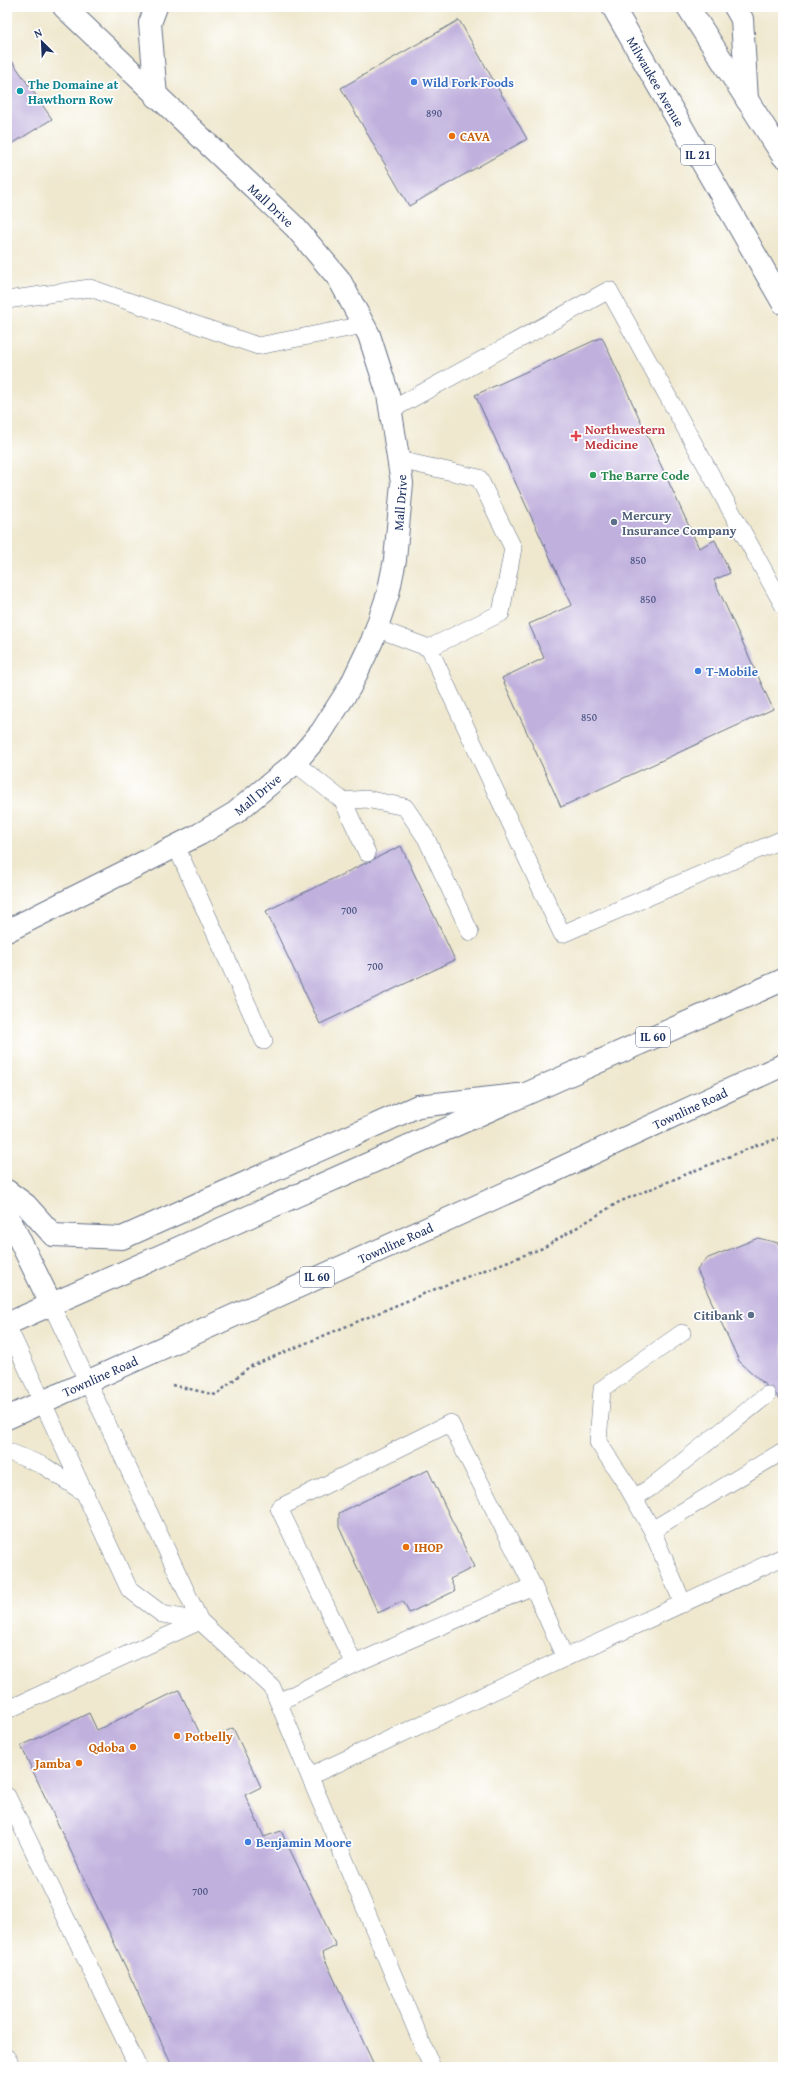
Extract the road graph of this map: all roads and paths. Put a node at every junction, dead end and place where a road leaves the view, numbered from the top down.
1 (64, 7) edge
2 (156, 7) edge
3 (612, 7) edge
4 (688, 7) edge
5 (735, 7) edge
6 (156, 97) junction
7 (748, 103) junction
8 (783, 156) edge
9 (7, 300) edge
10 (783, 303) edge
11 (364, 326) junction
12 (391, 410) junction
13 (399, 460) junction
14 (783, 606) edge
15 (376, 628) junction
16 (429, 648) junction
17 (295, 763) junction
18 (343, 801) junction
19 (783, 839) edge
20 (176, 846) junction
21 (367, 853) dead end
22 (7, 931) edge
23 (470, 932) dead end
24 (783, 980) edge
25 (264, 1041) dead end
26 (783, 1065) edge
27 (524, 1095) junction
28 (783, 1137) edge
29 (7, 1199) edge
30 (51, 1304) junction
31 (7, 1324) edge
32 (682, 1333) dead end
33 (87, 1381) junction
34 (172, 1385) dead end
35 (767, 1395) dead end
36 (42, 1402) junction
37 (7, 1418) edge
38 (7, 1451) edge
39 (783, 1451) edge
40 (86, 1494) junction
41 (634, 1498) junction
42 (652, 1530) junction
43 (783, 1557) edge
44 (533, 1586) junction
45 (683, 1604) junction
46 (200, 1621) junction
47 (565, 1658) junction
48 (354, 1664) junction
49 (279, 1702) junction
50 (7, 1710) edge
51 (310, 1776) junction
52 (7, 1796) edge
53 (7, 2058) edge
54 (12, 2067) edge
55 (138, 2067) edge
56 (432, 2067) edge

1 - 6 main road, Mall Drive
2 - 6 main road
3 - 10 main road, Milwaukee Avenue / IL 21
4 - 7 main road
5 - 7 main road
6 - 11 main road, Mall Drive
7 - 8 main road
9 - 11 lane
11 - 12 main road, Mall Drive
12 - 13 main road, Mall Drive
12 - 14 lane
13 - 15 main road, Mall Drive
13 - 16 lane
15 - 16 lane
15 - 17 main road, Mall Drive
16 - 19 lane
17 - 18 lane
17 - 20 main road, Mall Drive
18 - 21 lane
18 - 23 lane
20 - 22 main road, Mall Drive
20 - 25 lane
24 - 27 main road, IL 60
26 - 33 main road, Townline Road / IL 60
27 - 29 main road
27 - 30 main road, IL 60
28 - 34 path
29 - 30 main road
30 - 31 main road, IL 60
30 - 33 lane
31 - 36 lane
32 - 41 lane
33 - 36 main road, Townline Road / IL 60
33 - 46 lane
35 - 41 lane
36 - 37 main road, Townline Road / IL 60
36 - 40 lane
38 - 40 lane
39 - 42 lane
40 - 46 lane
41 - 42 lane
42 - 45 lane
43 - 45 lane
44 - 47 lane
44 - 48 lane
44 - 48 lane
45 - 47 lane
46 - 49 lane
46 - 50 lane
47 - 51 lane
48 - 49 lane
49 - 51 lane
51 - 56 lane
52 - 55 lane
53 - 54 lane

